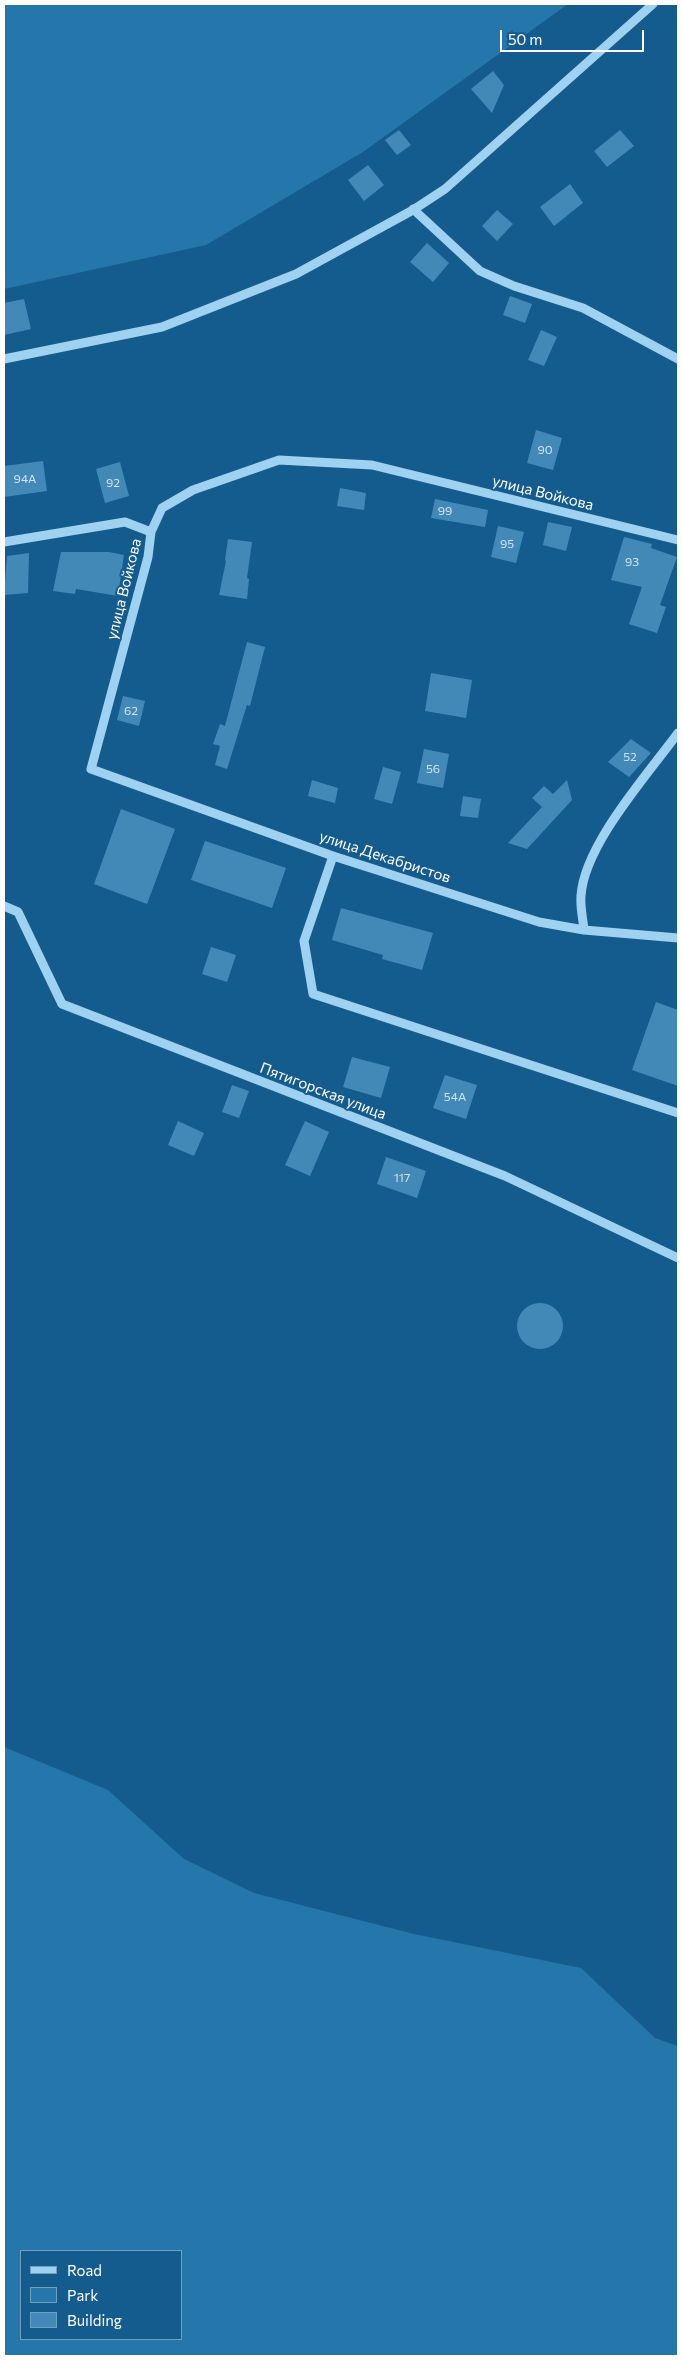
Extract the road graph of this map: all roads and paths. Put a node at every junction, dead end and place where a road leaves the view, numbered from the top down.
1 (654, 4) edge
2 (413, 209) junction
3 (4, 359) edge
4 (678, 359) edge
5 (151, 532) junction
6 (678, 540) edge
7 (4, 542) edge
8 (678, 733) edge
9 (91, 769) joint
10 (333, 856) junction
11 (4, 906) edge
12 (584, 930) junction
13 (678, 938) edge
14 (678, 1113) edge
15 (678, 1258) edge

1 - 2 street
2 - 3 street
2 - 4 street
5 - 6 street, улица Войкова
5 - 7 street, улица Войкова
5 - 9 street, улица Войкова
8 - 12 street
9 - 10 street, улица Декабристов
10 - 12 street, улица Декабристов
10 - 14 street
11 - 15 street, Пятигорская улица
12 - 13 street, улица Декабристов

